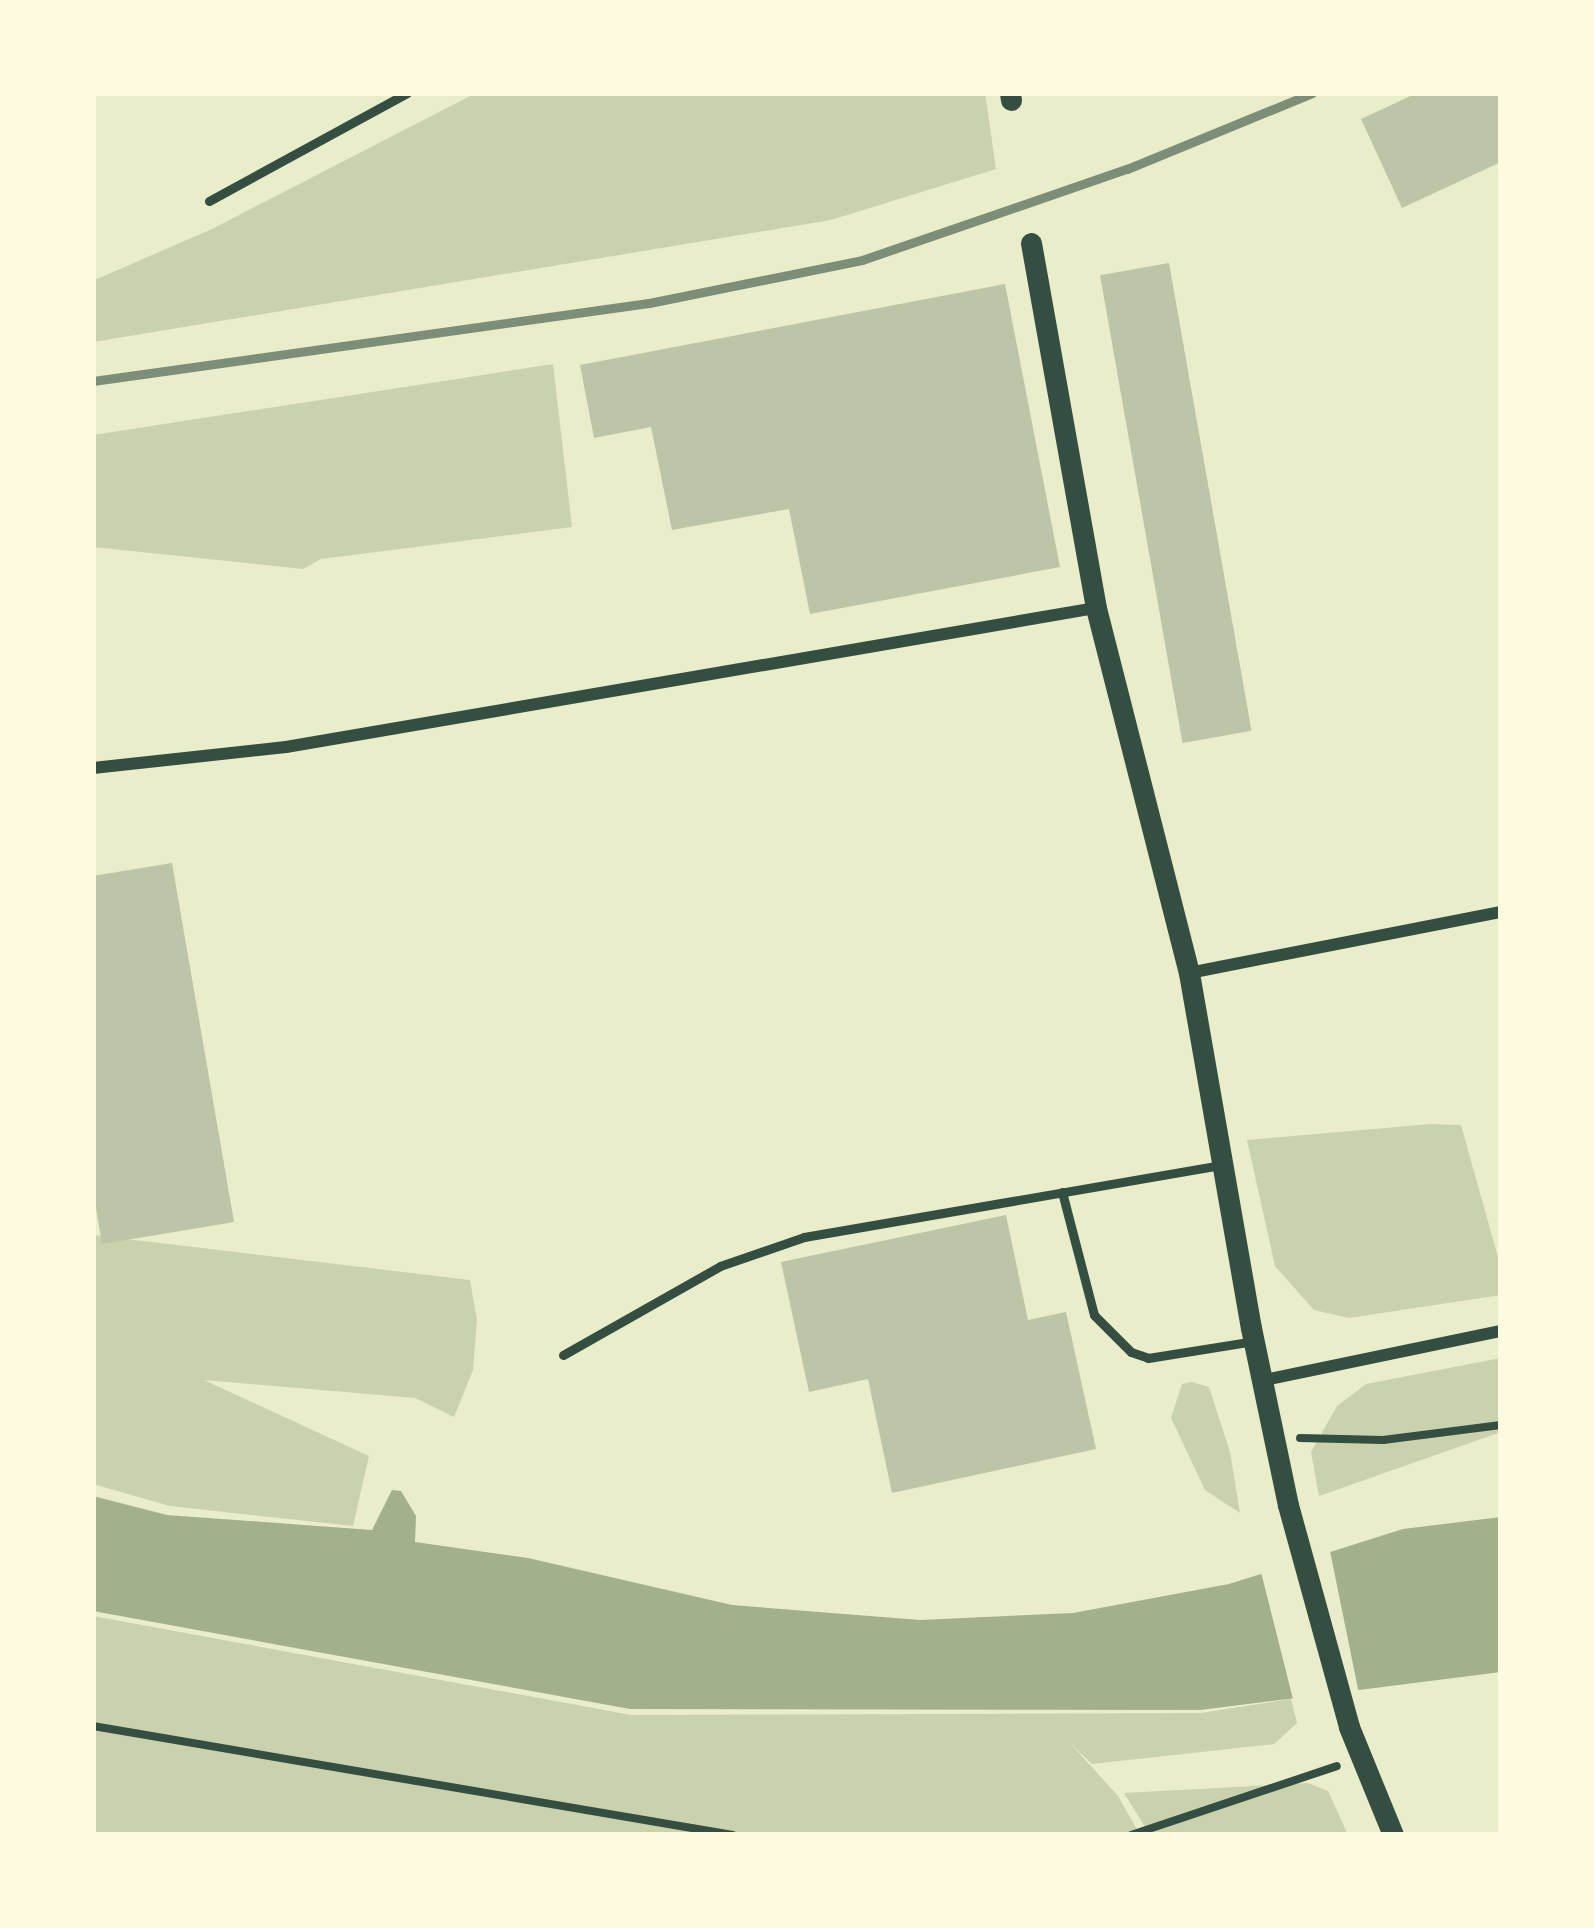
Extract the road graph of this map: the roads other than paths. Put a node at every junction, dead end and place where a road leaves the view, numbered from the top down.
1 (407, 93) edge
2 (209, 201) dead end
3 (1031, 244) dead end
4 (1096, 608) junction
5 (93, 768) edge
6 (1501, 912) edge
7 (1189, 973) junction
8 (1222, 1164) junction
9 (1062, 1192) junction
10 (1501, 1331) edge
11 (1255, 1341) junction
12 (563, 1355) dead end
13 (1264, 1380) junction
14 (1394, 1835) edge

1 - 2 lane
3 - 4 street
4 - 5 street
4 - 7 street
6 - 7 street
7 - 8 street
8 - 9 lane
8 - 11 street
9 - 11 lane
9 - 12 lane
10 - 13 street
11 - 13 street
13 - 14 street

